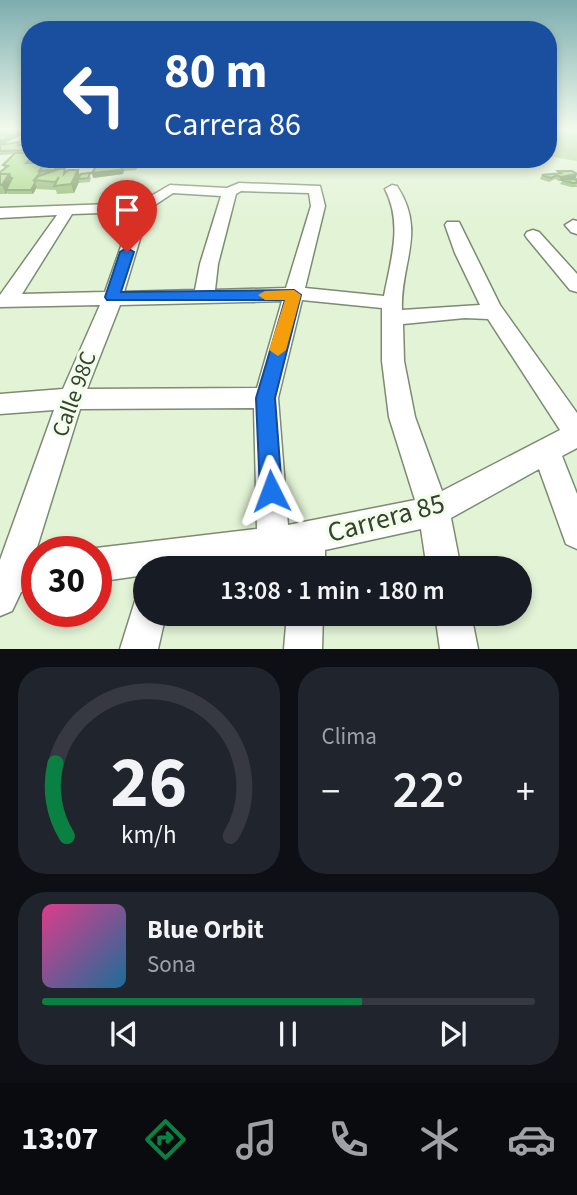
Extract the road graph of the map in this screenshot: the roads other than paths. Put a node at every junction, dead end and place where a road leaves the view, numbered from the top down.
1 (392, 189) dead end
2 (229, 192) junction
3 (149, 202) junction
4 (69, 208) junction
5 (0, 213) edge
6 (453, 225) dead end
7 (533, 235) dead end
8 (577, 286) edge
9 (294, 295) junction
10 (113, 297) junction
11 (205, 297) junction
12 (4, 300) edge
13 (392, 311) junction
14 (496, 312) junction
15 (266, 398) junction
16 (71, 399) junction
17 (0, 404) edge
18 (577, 434) edge
19 (546, 451) junction
20 (434, 511) junction
21 (577, 533) edge
22 (11, 542) edge
23 (273, 542) junction
24 (309, 553) edge
25 (199, 556) edge
26 (442, 556) edge
27 (133, 564) edge
28 (112, 565) edge
29 (16, 583) edge
30 (145, 626) edge
31 (304, 626) edge
32 (455, 626) edge
33 (139, 649) edge
34 (303, 649) edge
35 (459, 649) edge

1 - 13 street
2 - 3 street
2 - 9 street
2 - 11 street
3 - 4 street
3 - 10 street, Calle 98C
4 - 5 street
4 - 12 street
6 - 14 street
7 - 8 street
9 - 11 street
9 - 13 street
9 - 15 street
10 - 11 street
10 - 12 street
10 - 16 street, Calle 98C
13 - 14 street
13 - 20 street
14 - 18 street
15 - 16 street
15 - 23 street
16 - 17 street
16 - 22 street, Calle 98C
18 - 19 street, Carrera 85
19 - 20 street, Carrera 85
19 - 21 street
20 - 24 street, Carrera 85
20 - 26 street
22 - 29 street, Calle 98C
23 - 24 street, Carrera 85
23 - 25 street, Carrera 85
27 - 28 street, Carrera 85
30 - 33 street
31 - 34 street
32 - 35 street

